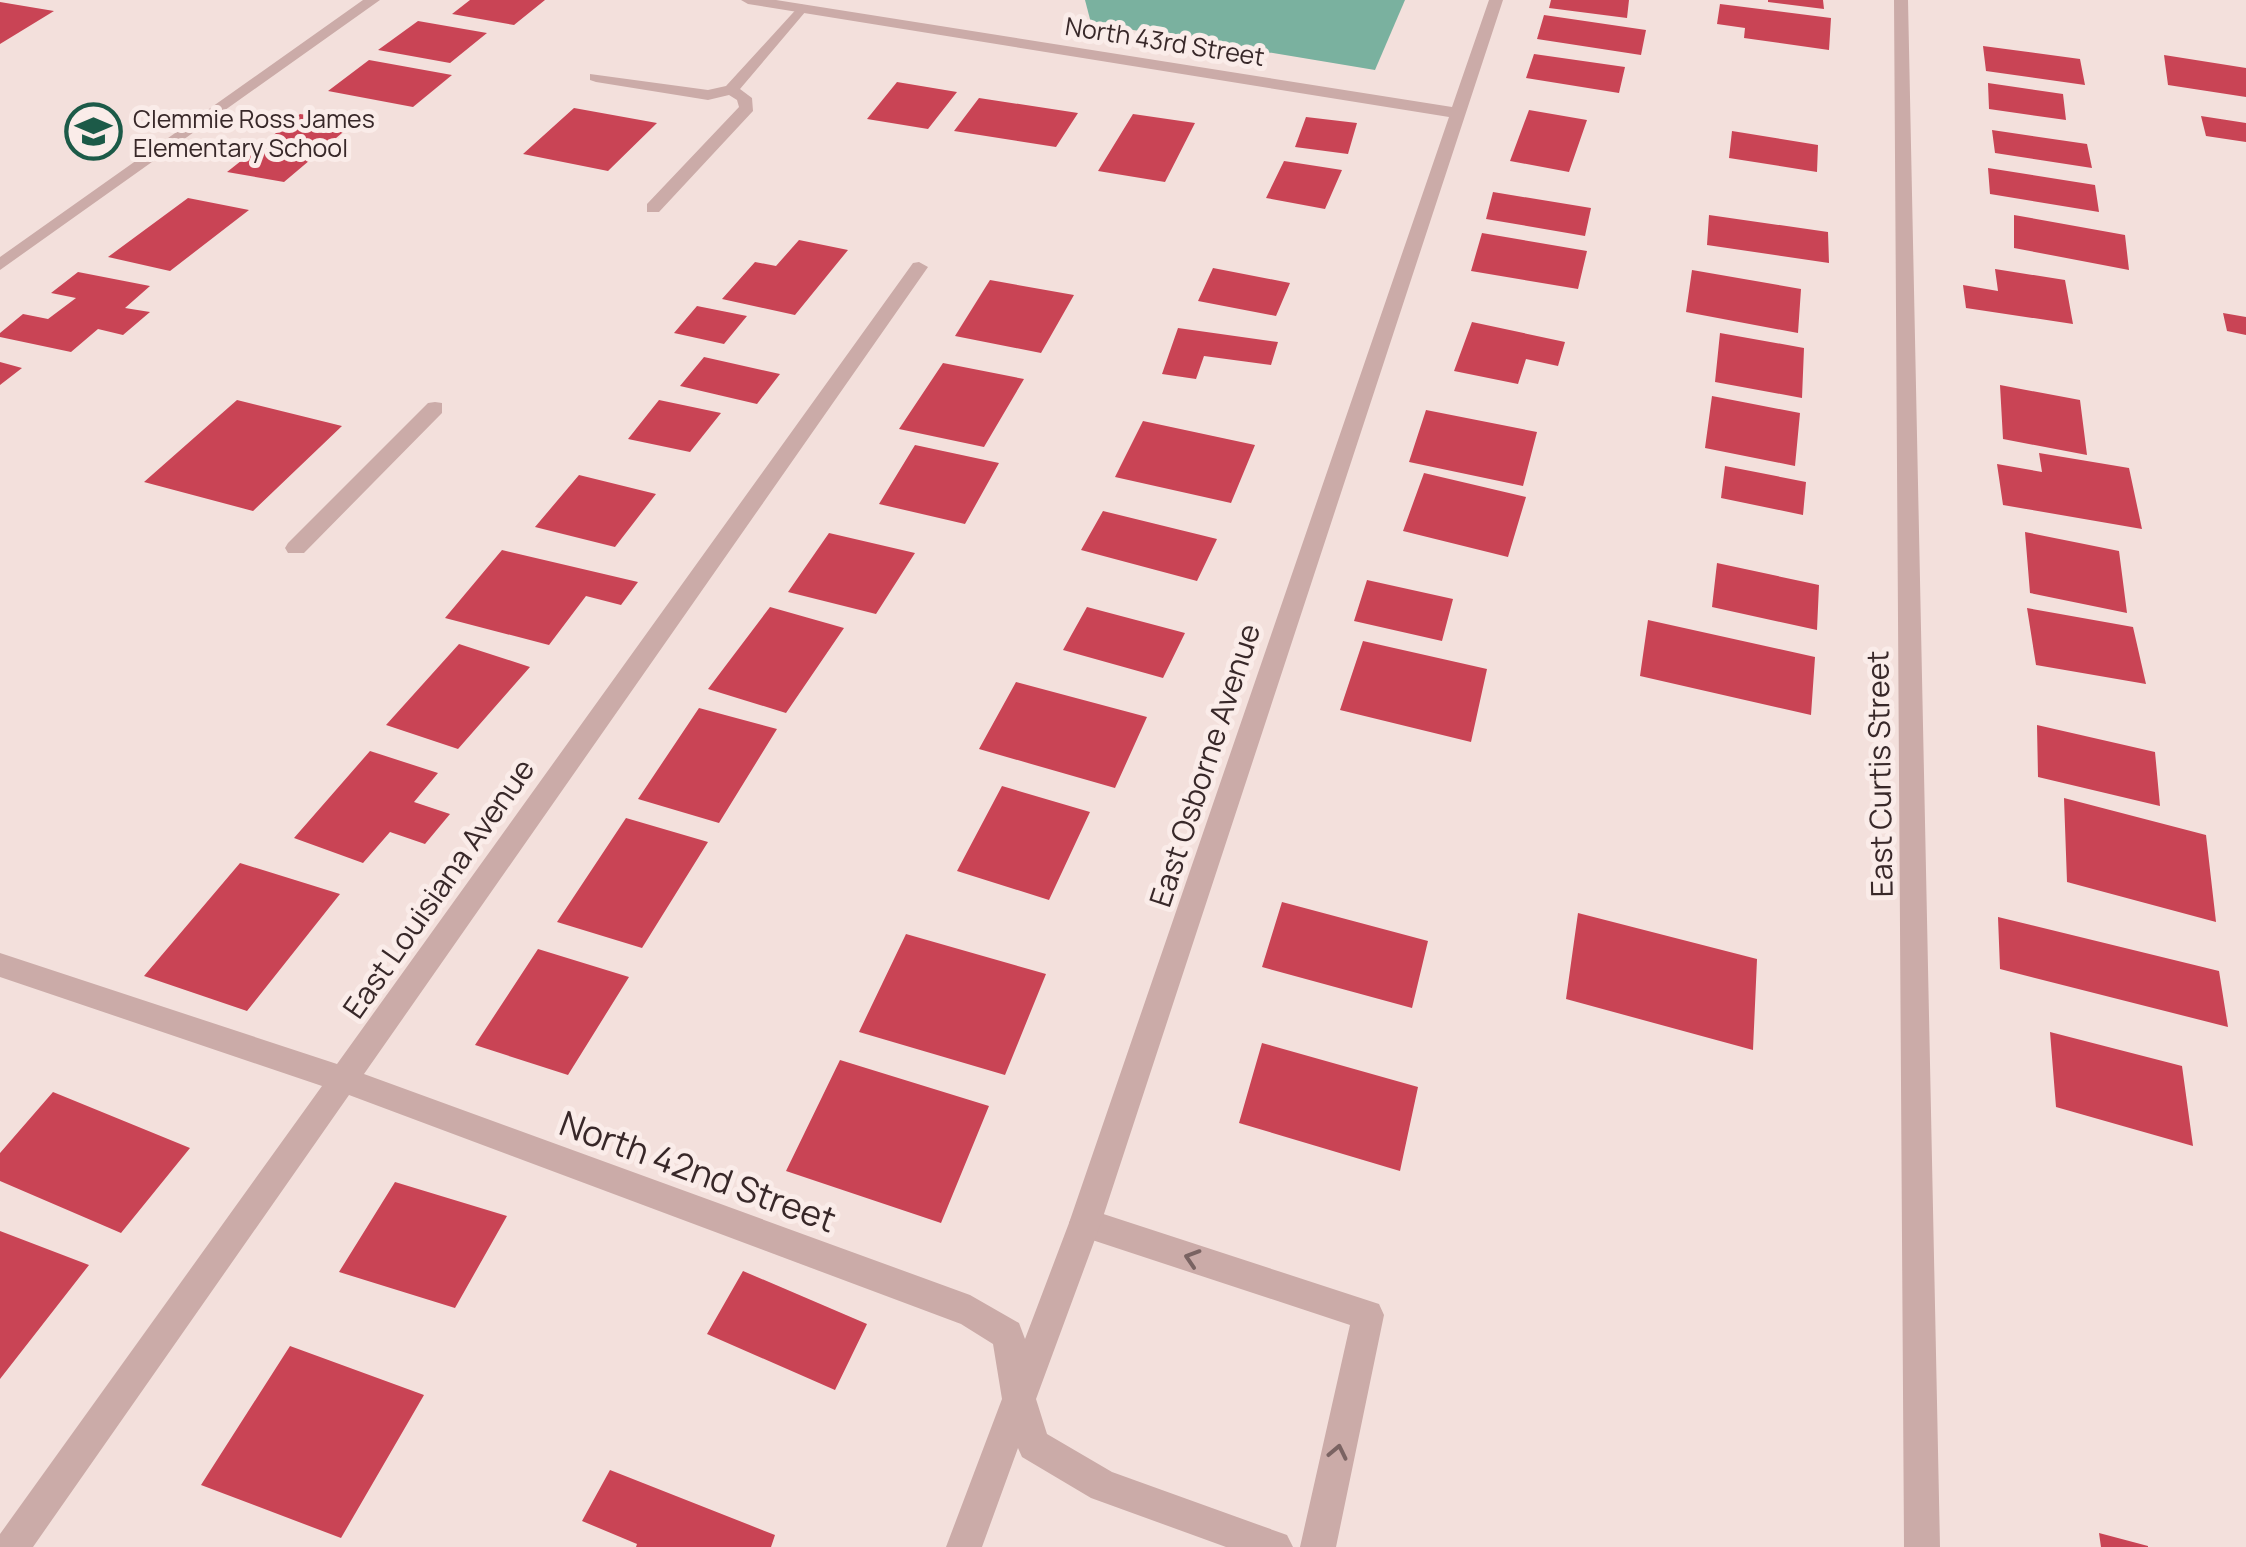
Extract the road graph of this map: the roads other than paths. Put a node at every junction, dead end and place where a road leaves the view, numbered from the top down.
1 (372, 0) edge
2 (748, 0) edge
3 (1496, 0) edge
4 (1901, 0) edge
5 (801, 8) junction
6 (596, 77) dead end
7 (731, 90) junction
8 (1456, 113) junction
9 (654, 208) dead end
10 (0, 266) edge
11 (919, 267) dead end
12 (435, 408) dead end
13 (296, 548) dead end
14 (0, 966) edge
15 (341, 1079) junction
16 (1084, 1223) junction
17 (1019, 1400) junction
18 (12, 1547) edge
19 (964, 1547) edge
20 (1275, 1547) edge
21 (1318, 1547) edge
22 (1922, 1547) edge

1 - 10 street
2 - 5 street, North 43rd Street
3 - 8 street, East Osborne Avenue
4 - 22 street, East Curtis Street
5 - 7 street
5 - 8 street, North 43rd Street
6 - 7 street
7 - 9 street
8 - 16 street, East Osborne Avenue
11 - 15 street, East Louisiana Avenue
12 - 13 street
14 - 15 street, North 42nd Street
15 - 17 street, North 42nd Street
15 - 18 street, East Louisiana Avenue
16 - 17 street, East Osborne Avenue
21 -> 16 street
17 - 19 street, East Osborne Avenue
17 - 20 street, North 42nd Street

